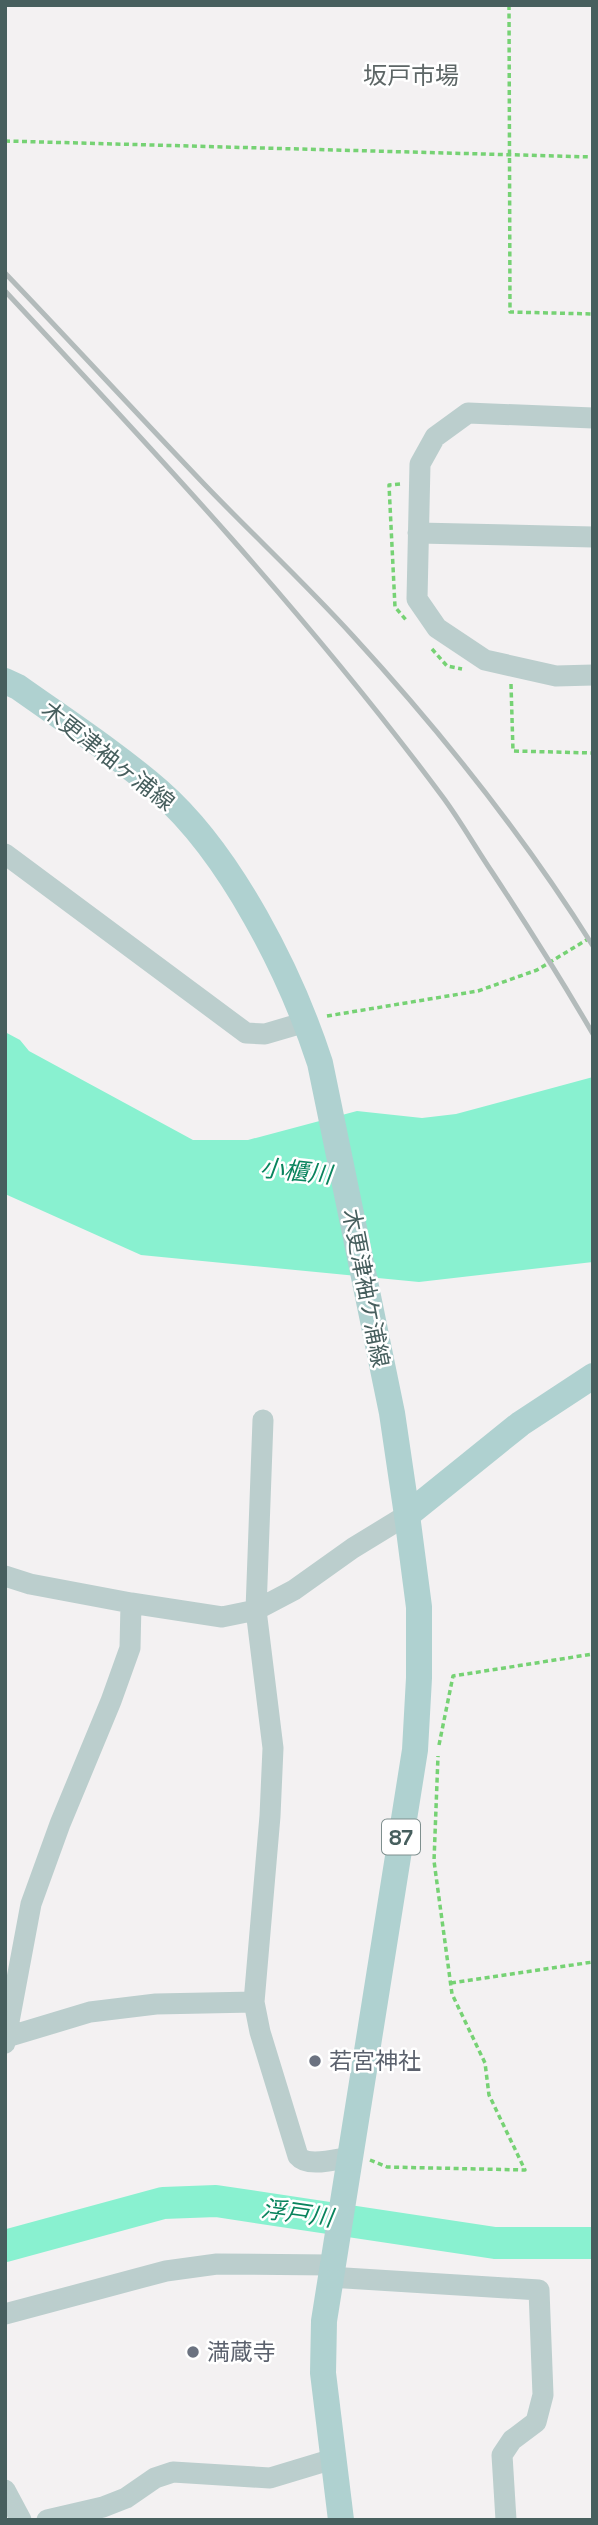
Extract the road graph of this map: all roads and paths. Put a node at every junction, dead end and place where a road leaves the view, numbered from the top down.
1 (509, 5) edge
2 (5, 141) edge
3 (509, 155) junction
4 (593, 157) edge
5 (593, 314) edge
6 (593, 418) edge
7 (418, 533) junction
8 (593, 537) edge
9 (593, 675) edge
10 (5, 681) edge
11 (5, 855) edge
12 (593, 936) edge
13 (306, 1022) junction
14 (593, 1376) edge
15 (263, 1420) dead end
16 (407, 1515) junction
17 (5, 1576) edge
18 (131, 1604) junction
19 (256, 1610) junction
20 (593, 1654) edge
21 (593, 1962) edge
22 (451, 1983) junction
23 (254, 2003) junction
24 (6, 2040) edge
25 (351, 2157) junction
26 (331, 2266) junction
27 (5, 2314) edge
28 (333, 2459) junction
29 (5, 2490) edge
30 (21, 2520) edge
31 (47, 2520) edge
32 (341, 2520) edge
33 (506, 2520) edge

1 - 3 path
2 - 3 path
3 - 4 path
3 - 5 path
6 - 7 street
7 - 8 street
7 - 9 street
10 - 13 main road, 木更津袖ヶ浦線
11 - 13 street
12 - 13 path
13 - 16 main road, 木更津袖ケ浦線
14 - 16 main road
15 - 19 street
16 - 19 street
16 - 25 main road, 87
17 - 18 street
18 - 19 street
18 - 24 street
19 - 23 street
20 - 22 path
21 - 22 path
22 - 25 path
23 - 24 street
23 - 25 street
25 - 26 main road, 87
26 - 27 street
26 - 28 main road, 87
26 - 33 street
28 - 31 street
28 - 32 main road, 87
29 - 30 street

